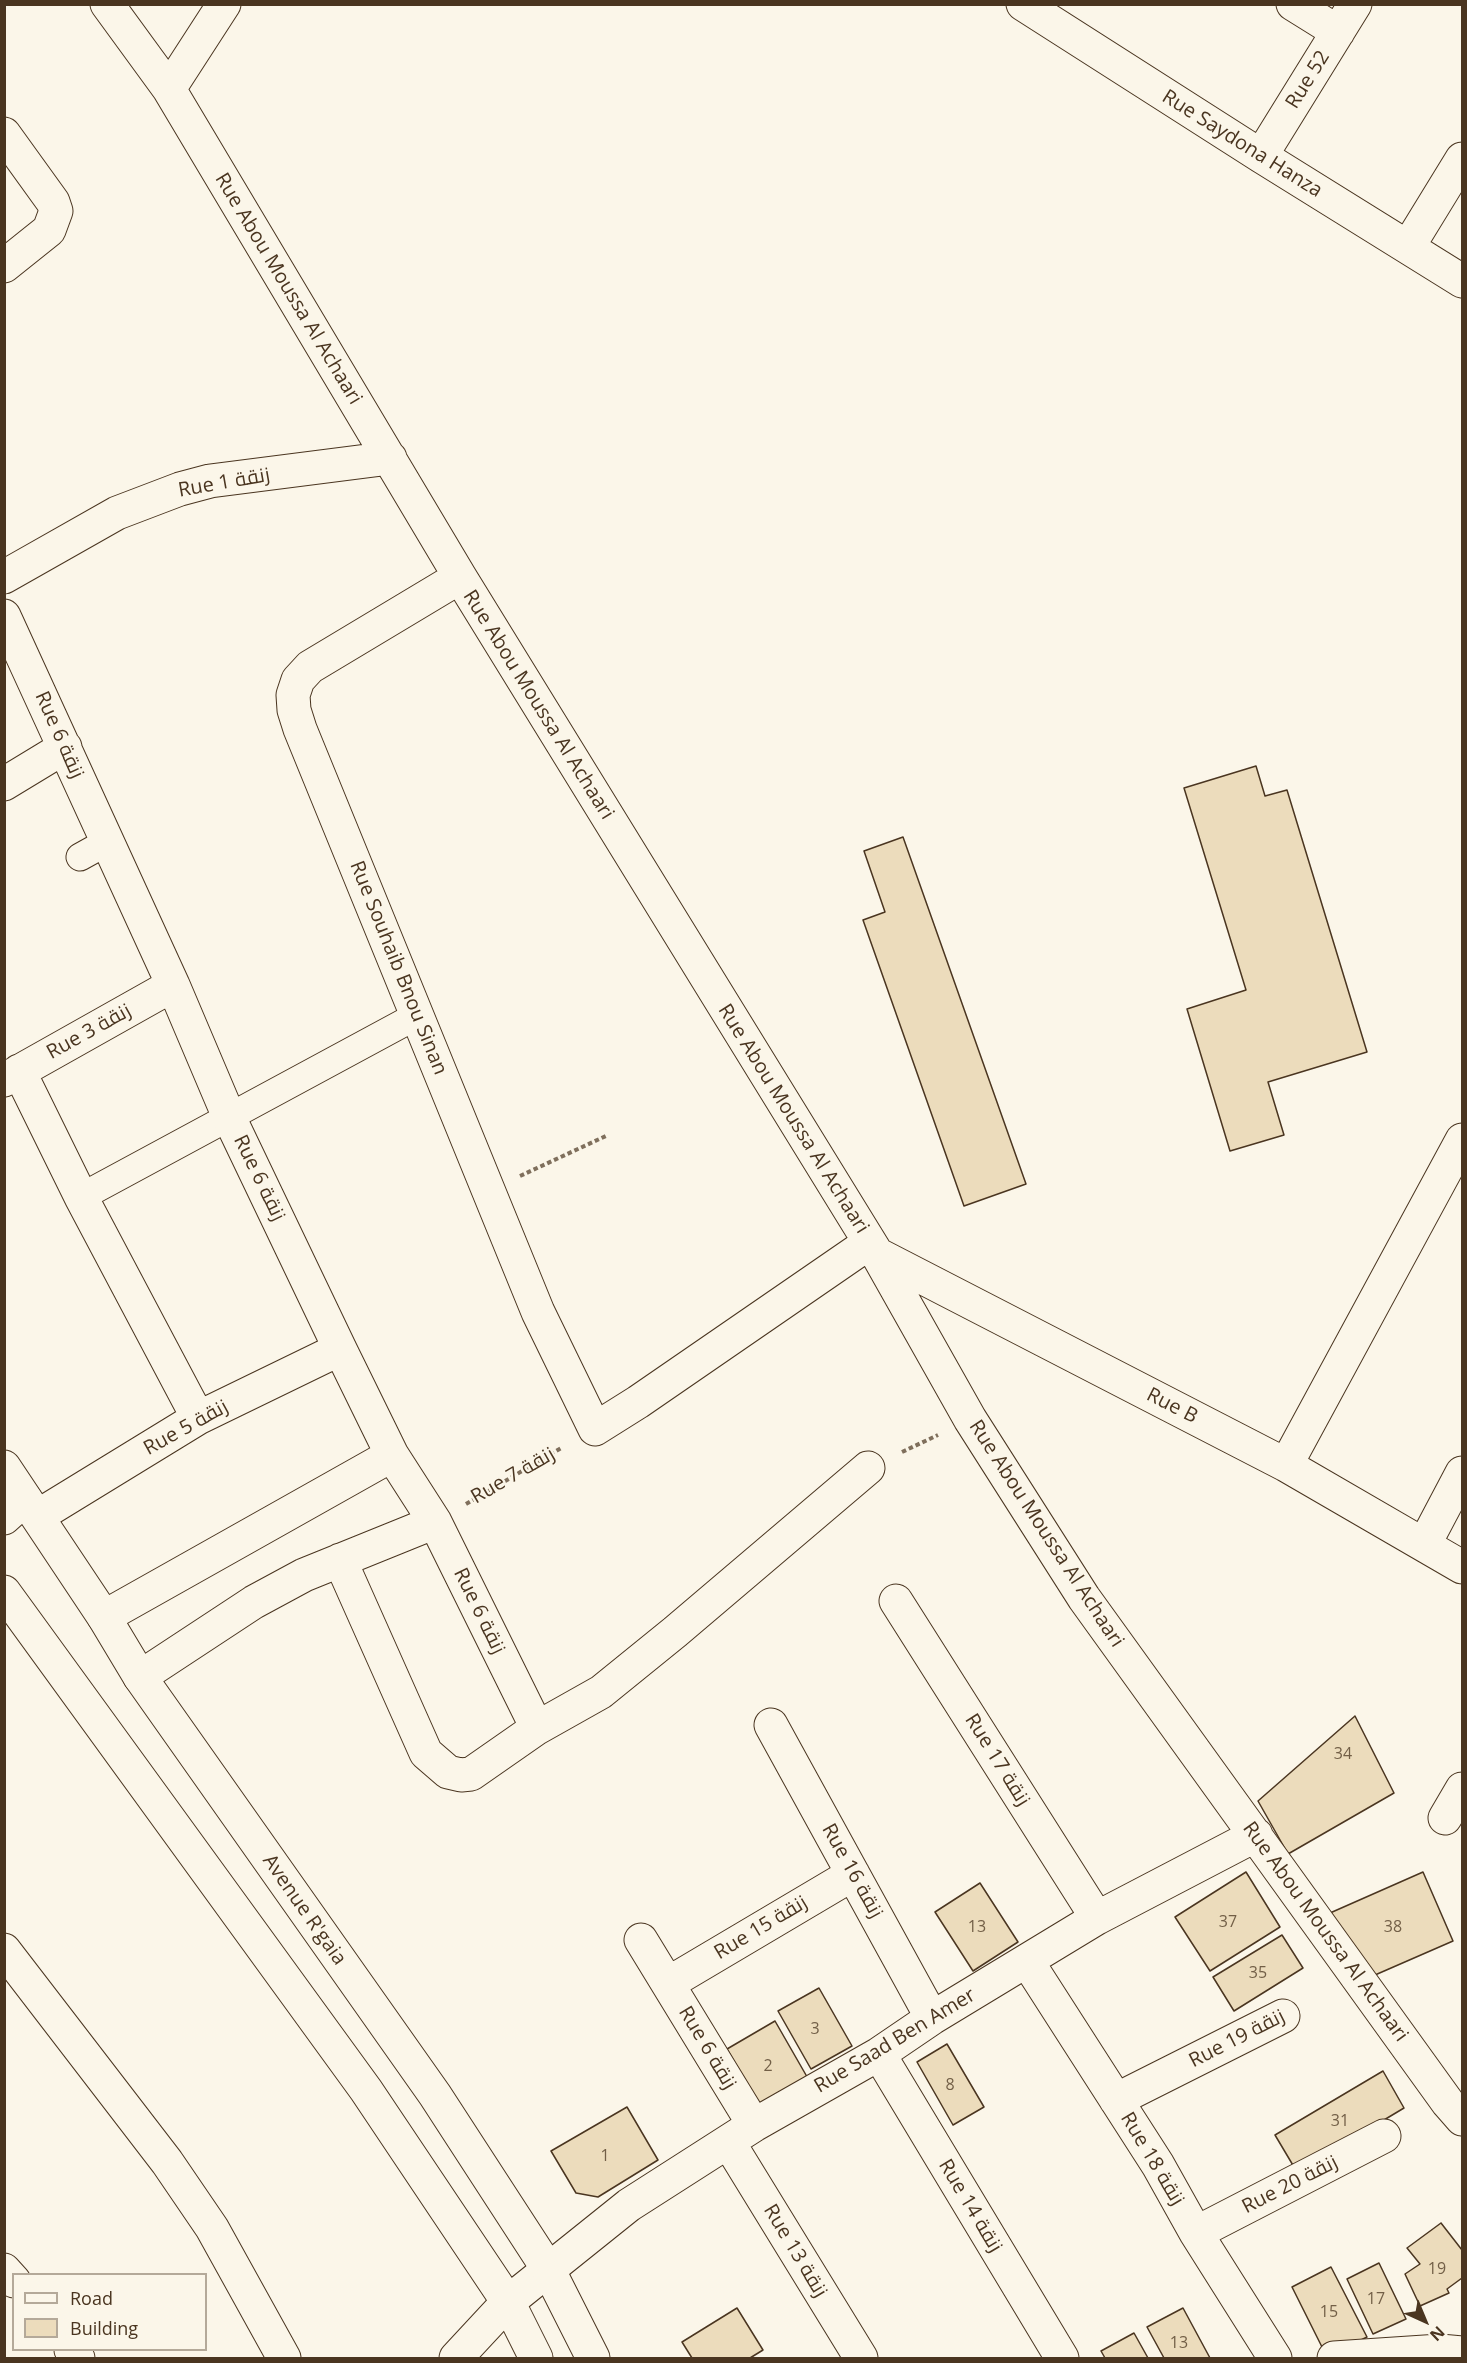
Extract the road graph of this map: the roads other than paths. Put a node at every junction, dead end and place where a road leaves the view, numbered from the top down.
1 (107, 4) edge
2 (224, 4) edge
3 (1023, 4) edge
4 (1293, 4) edge
5 (1355, 4) edge
6 (1338, 32) junction
7 (169, 89) junction
8 (4, 134) edge
9 (1261, 156) junction
10 (1462, 159) edge
11 (4, 177) edge
12 (40, 183) junction
13 (1408, 248) junction
14 (4, 266) edge
15 (1462, 281) edge
16 (390, 458) junction
17 (4, 577) edge
18 (460, 577) junction
19 (4, 616) edge
20 (65, 747) junction
21 (4, 784) edge
22 (173, 985) junction
23 (418, 1014) junction
24 (12, 1076) edge
25 (229, 1117) junction
26 (1462, 1140) edge
27 (81, 1197) junction
28 (873, 1249) junction
29 (340, 1349) junction
30 (198, 1418) junction
31 (392, 1455) junction
32 (1286, 1465) junction
33 (4, 1467) edge
34 (868, 1468) road end
35 (1462, 1473) edge
36 (23, 1511) edge
37 (435, 1522) junction
38 (1424, 1545) junction
39 (340, 1560) junction
40 (1462, 1567) edge
41 (4, 1592) edge
42 (896, 1601) dead end
43 (104, 1617) junction
44 (140, 1677) junction
45 (771, 1725) dead end
46 (537, 1728) junction
47 (1462, 1789) edge
48 (1445, 1818) dead end
49 (1256, 1835) junction
50 (854, 1874) junction
51 (1097, 1918) junction
52 (641, 1940) dead end
53 (4, 1950) edge
54 (1027, 1961) junction
55 (669, 1983) junction
56 (1283, 2016) dead end
57 (932, 2018) junction
58 (879, 2054) junction
59 (1116, 2100) junction
60 (1462, 2119) edge
61 (742, 2134) junction
62 (1384, 2136) dead end
63 (1196, 2233) junction
64 (548, 2269) junction
65 (508, 2302) junction
66 (1462, 2353) edge
67 (285, 2358) edge
68 (456, 2358) edge
69 (536, 2358) edge
70 (593, 2358) edge
71 (861, 2358) edge
72 (1062, 2358) edge
73 (1275, 2358) edge
74 (1334, 2358) edge

1 - 7 street, Rue Abou Moussa Al Achaari
2 - 7 street
3 - 9 street, Rue Saydona Hanza
4 - 6 street
5 - 6 street, Rue 52
6 - 9 street, Rue 52
7 - 16 street, Rue Abou Moussa Al Achaari
8 - 12 street
9 - 13 street, Rue Saydona Hanza
10 - 13 street
11 - 12 street
12 - 14 street
13 - 15 street, Rue Saydona Hanza
16 - 17 street, Rue 1 زنقة
16 - 18 street, Rue Abou Moussa Al Achaari
18 - 23 street, Rue Souhaib Bnou Sinan
18 - 28 street, Rue Abou Moussa Al Achaari
19 - 20 street, Rue 6 زنقة
20 - 21 street
20 - 22 street, Rue 6 زنقة
22 - 24 street, Rue 3 زنقة
22 - 25 street, Rue 6 زنقة
23 - 25 street
23 - 28 street, Rue Souhaib Bnou Sinan
24 - 27 street
25 - 27 street
25 - 29 street, Rue 6 زنقة
26 - 32 street
27 - 30 street
28 - 32 street, Rue B
28 - 49 street, Rue Abou Moussa Al Achaari
29 - 30 street, Rue 5 زنقة
29 - 31 street, Rue 6 زنقة
30 - 36 street, Rue 5 زنقة
31 - 37 street, Rue 6 زنقة
31 - 43 street
32 - 38 street, Rue B
33 - 36 street, Avenue R'gaia
34 - 46 street
35 - 38 street
36 - 43 street, Avenue R'gaia
37 - 39 street
37 - 46 street, Rue 6 زنقة
38 - 40 street, Rue B
39 - 44 street
39 - 46 street
41 - 65 street
42 - 51 street, Rue 17 زنقة
43 - 44 street, Avenue R'gaia
44 - 64 street, Avenue R'gaia
45 - 50 street, Rue 16 زنقة
47 - 48 street
49 - 51 street, Rue Saad Ben Amer
49 - 60 street, Rue Abou Moussa Al Achaari
50 - 55 street, Rue 15 زنقة
50 - 57 street, Rue 16 زنقة
51 - 54 street, Rue Saad Ben Amer
52 - 55 street, Rue 6 زنقة
53 - 67 street
54 - 57 street, Rue Saad Ben Amer
54 - 59 street, Rue 18 زنقة
55 - 61 street, Rue 6 زنقة
56 - 59 street, Rue 19 زنقة
57 - 58 street, Rue Saad Ben Amer
58 - 61 street, Rue Saad Ben Amer
58 - 72 street, Rue 14 زنقة
59 - 63 street, Rue 18 زنقة
61 - 64 street, Rue Saad Ben Amer
61 - 71 street, Rue 13 زنقة
62 - 63 street, Rue 20 زنقة
63 - 73 street, Rue 18 زنقة
64 - 65 street, Rue Saad Ben Amer
64 - 70 street, Avenue R'gaia
65 - 68 street, Rue Saad Ben Amer
65 - 69 street
66 - 74 street

